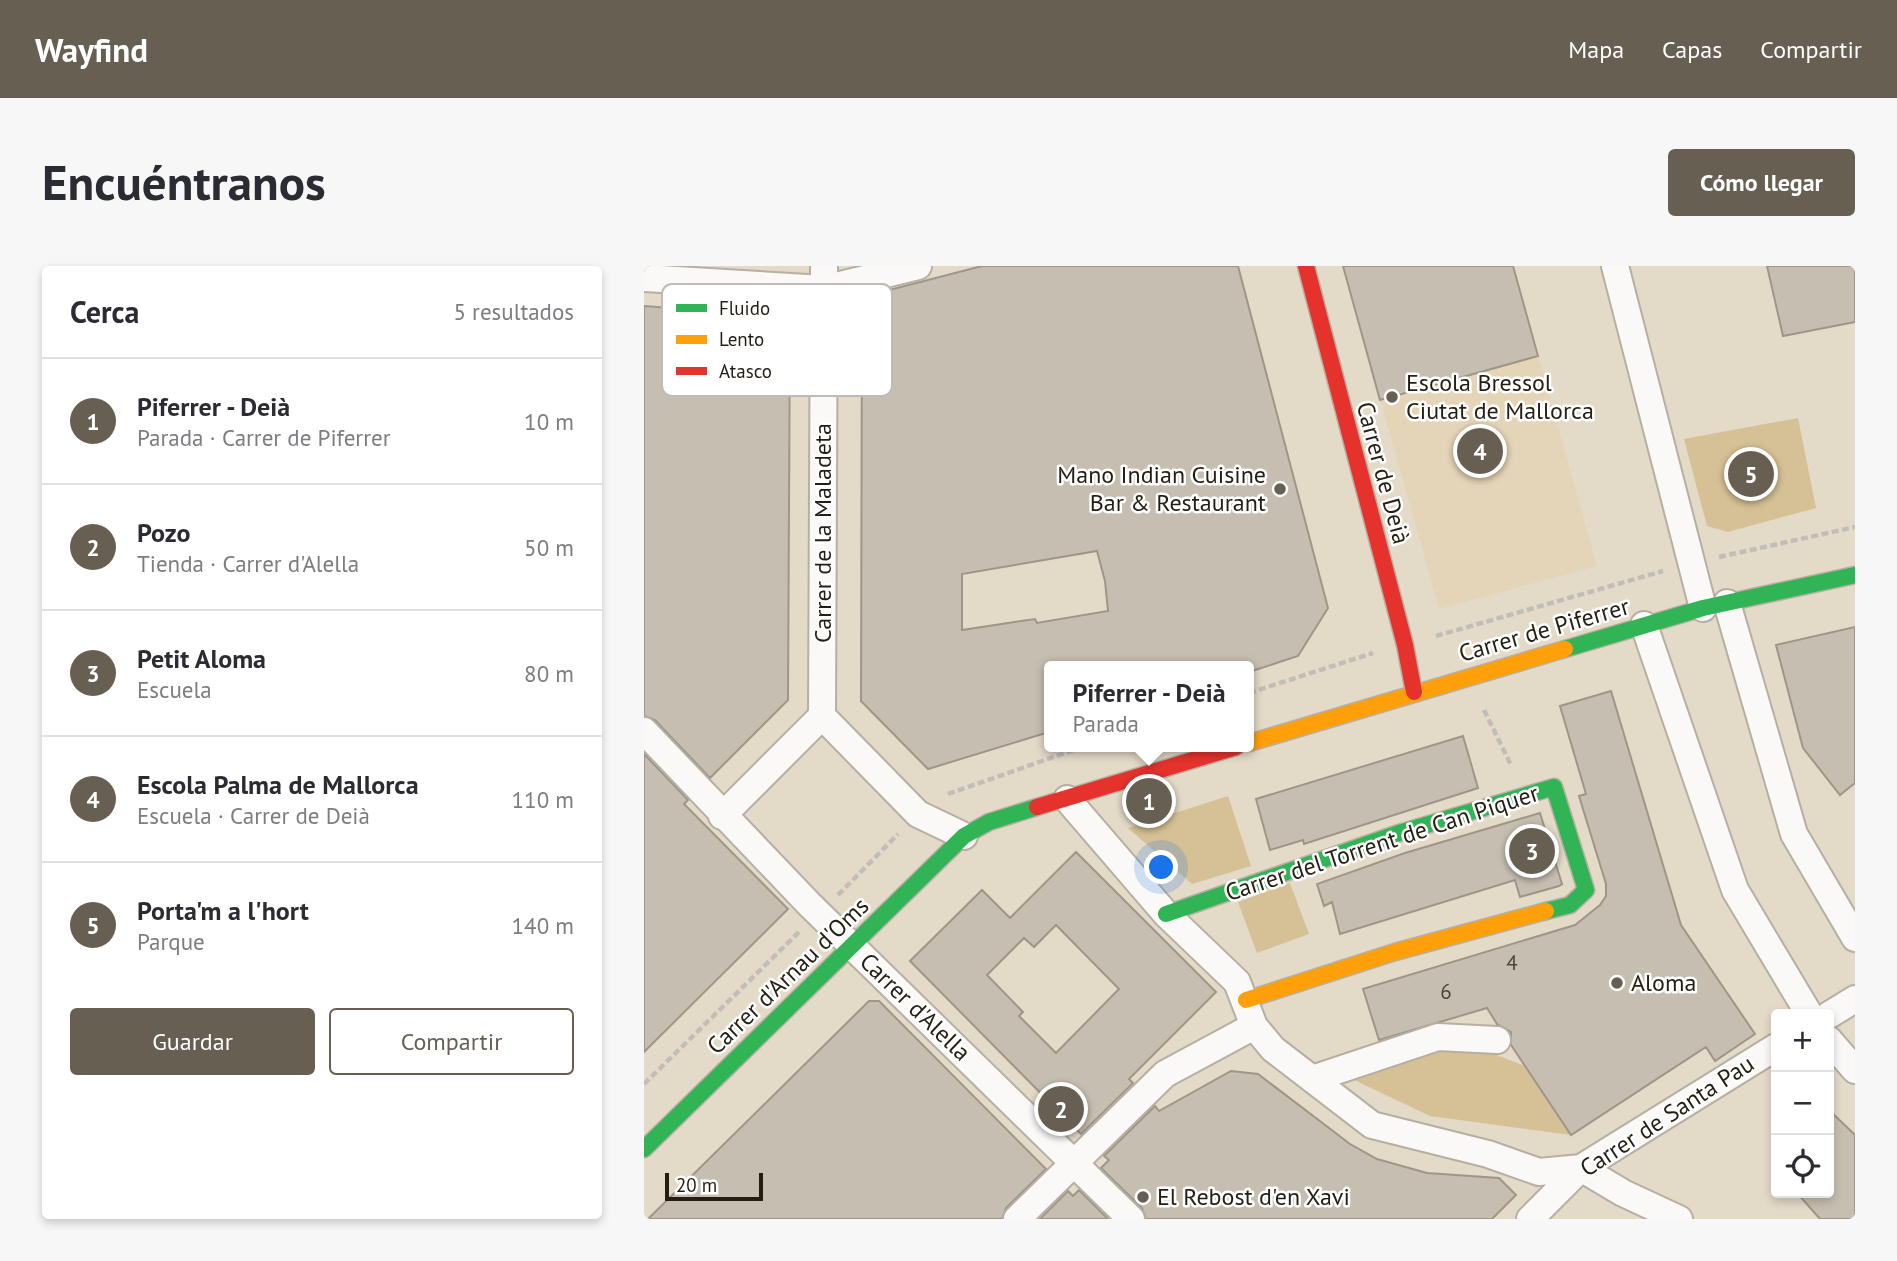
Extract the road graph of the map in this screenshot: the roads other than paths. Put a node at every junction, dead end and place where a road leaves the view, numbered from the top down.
1 (918, 266) edge
2 (1306, 266) edge
3 (1615, 266) edge
4 (644, 278) edge
5 (824, 278) edge
6 (823, 396) edge
7 (1855, 575) edge
8 (1715, 605) junction
9 (1644, 625) junction
10 (1414, 692) junction
11 (822, 716) junction
12 (644, 730) edge
13 (1254, 741) edge
14 (1220, 752) edge
15 (1067, 799) junction
16 (722, 816) junction
17 (964, 836) junction
18 (1166, 914) junction
19 (1855, 938) edge
20 (851, 946) junction
21 (1855, 999) edge
22 (1246, 1000) junction
23 (1806, 1009) edge
24 (1834, 1012) edge
25 (1254, 1026) junction
26 (1497, 1041) dead end
27 (1834, 1046) edge
28 (1771, 1049) edge
29 (1855, 1070) edge
30 (1312, 1079) junction
31 (644, 1149) edge
32 (1075, 1162) junction
33 (1581, 1168) junction
34 (1017, 1219) edge
35 (1131, 1219) edge
36 (1530, 1219) edge
37 (1679, 1219) edge

1 - 5 street
2 - 10 main road, Carrer de Deià
3 - 8 street
4 - 5 street
6 - 11 street, Carrer de la Maladeta
7 - 8 main road, Carrer de Piferrer
8 - 9 main road, Carrer de Piferrer
8 - 19 street
9 - 10 main road, Carrer de Piferrer
9 - 23 street
10 - 13 main road, Carrer de Piferrer
11 - 16 street
11 - 17 street
12 - 16 street, Carrer d'Alella
14 - 15 main road
15 - 17 main road
15 - 18 street
16 - 20 street, Carrer d'Alella
17 - 20 main road, Carrer d'Arnau d'Oms
18 - 22 street
18 - 22 main road, Carrer del Torrent de Can Piquer
20 - 31 main road, Carrer d'Arnau d'Oms
20 - 32 street, Carrer d'Alella
21 - 24 street
22 - 25 street
25 - 30 street
25 - 32 street
26 - 30 street
27 - 29 street
28 - 33 street, Carrer de Santa Pau
30 - 33 street
32 - 34 street
32 - 35 street, Carrer d'Alella
33 - 36 street, Carrer de Santa Pau
33 - 37 street

